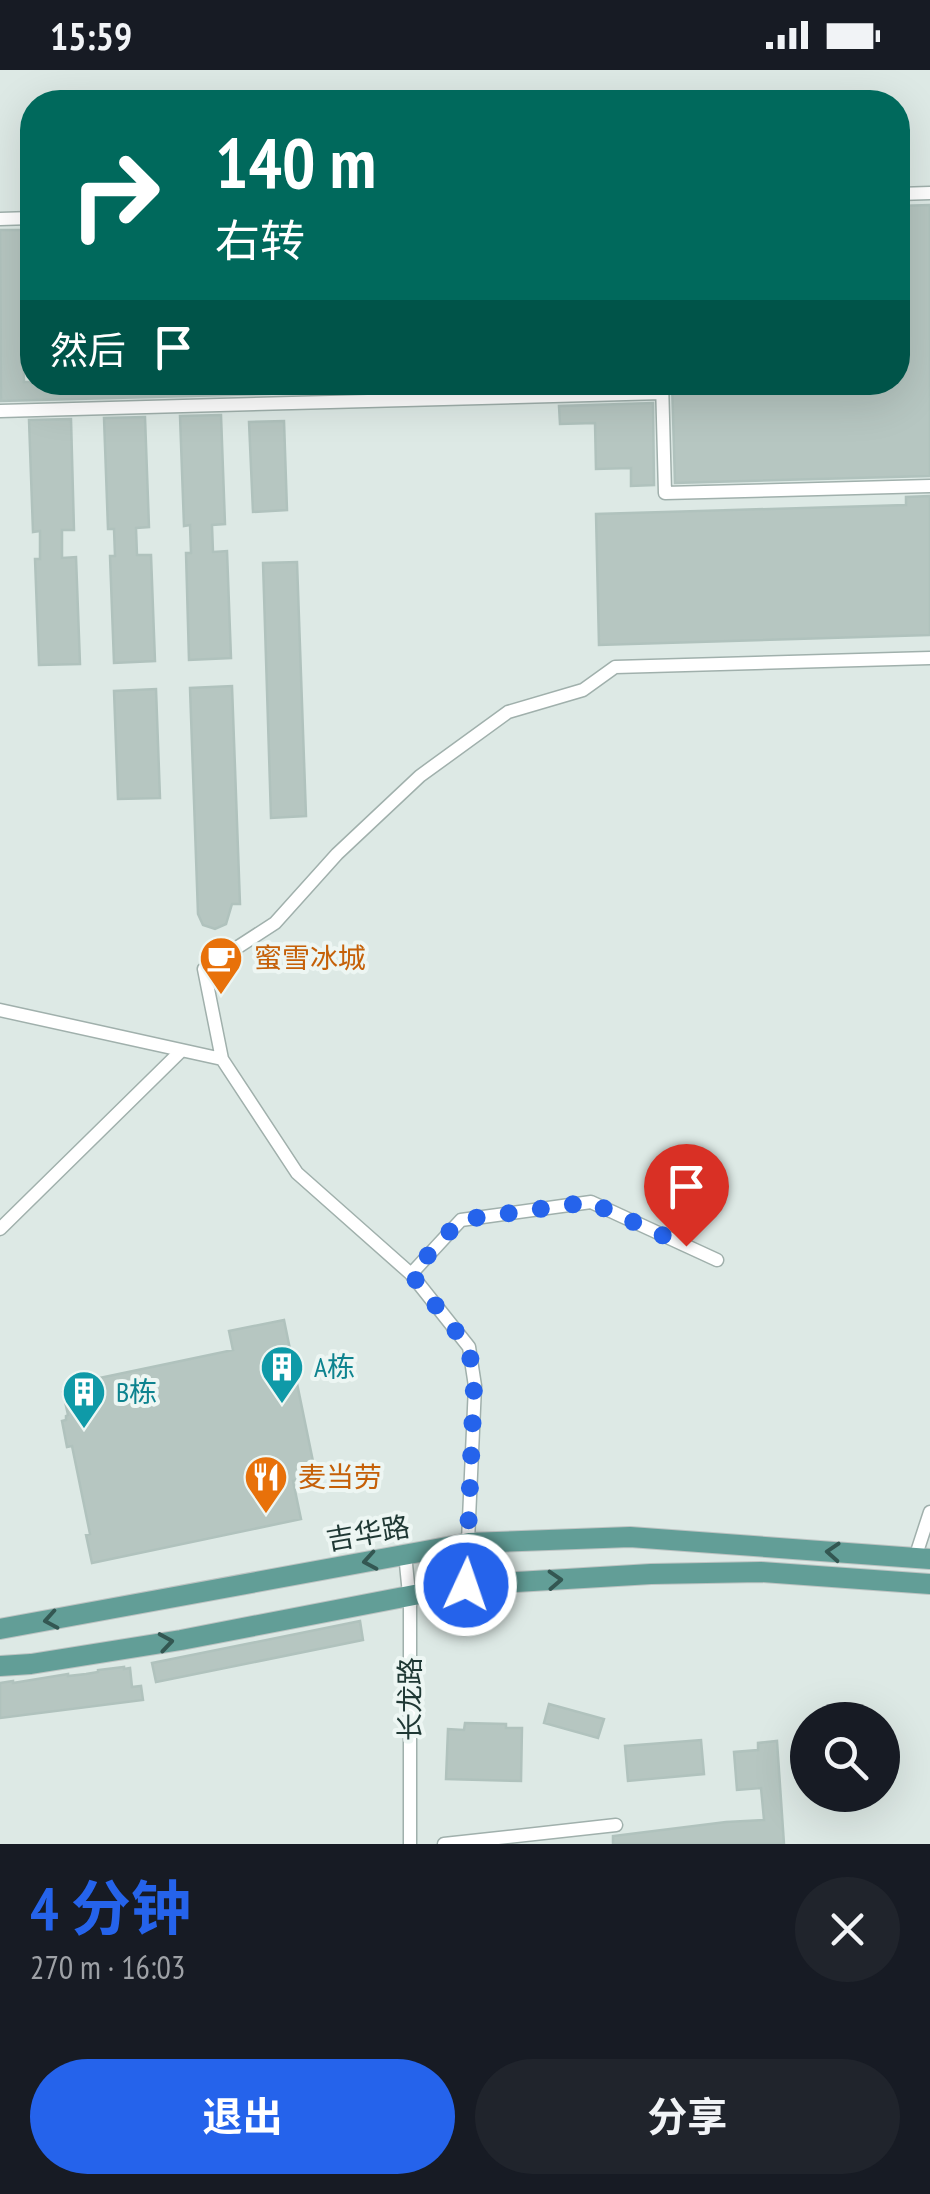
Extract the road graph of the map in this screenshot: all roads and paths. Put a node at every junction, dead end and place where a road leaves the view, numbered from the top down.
1 (461, 395) edge
2 (662, 395) edge
3 (0, 411) edge
4 (930, 486) edge
5 (930, 658) edge
6 (0, 1010) edge
7 (181, 1051) junction
8 (222, 1059) junction
9 (0, 1229) edge
10 (717, 1260) dead end
11 (411, 1274) junction
12 (930, 1512) edge
13 (469, 1542) junction
14 (405, 1554) junction
15 (923, 1559) edge
16 (930, 1584) edge
17 (466, 1585) junction
18 (410, 1596) junction
19 (0, 1628) edge
20 (0, 1666) edge
21 (616, 1825) dead end
22 (410, 1844) edge
23 (444, 1844) edge

1 - 3 street
2 - 4 street
5 - 8 street
6 - 7 street
7 - 8 street
7 - 9 street
8 - 11 street
10 - 11 street
11 - 13 street
12 - 15 street
13 - 14 main road, 吉华路
15 -> 13 main road, 吉华路
13 - 17 street
14 - 18 street, 长龙路
14 -> 19 main road, 吉华路
17 -> 16 main road
17 - 18 main road
20 -> 18 main road
18 - 22 street, 长龙路
21 - 23 street

